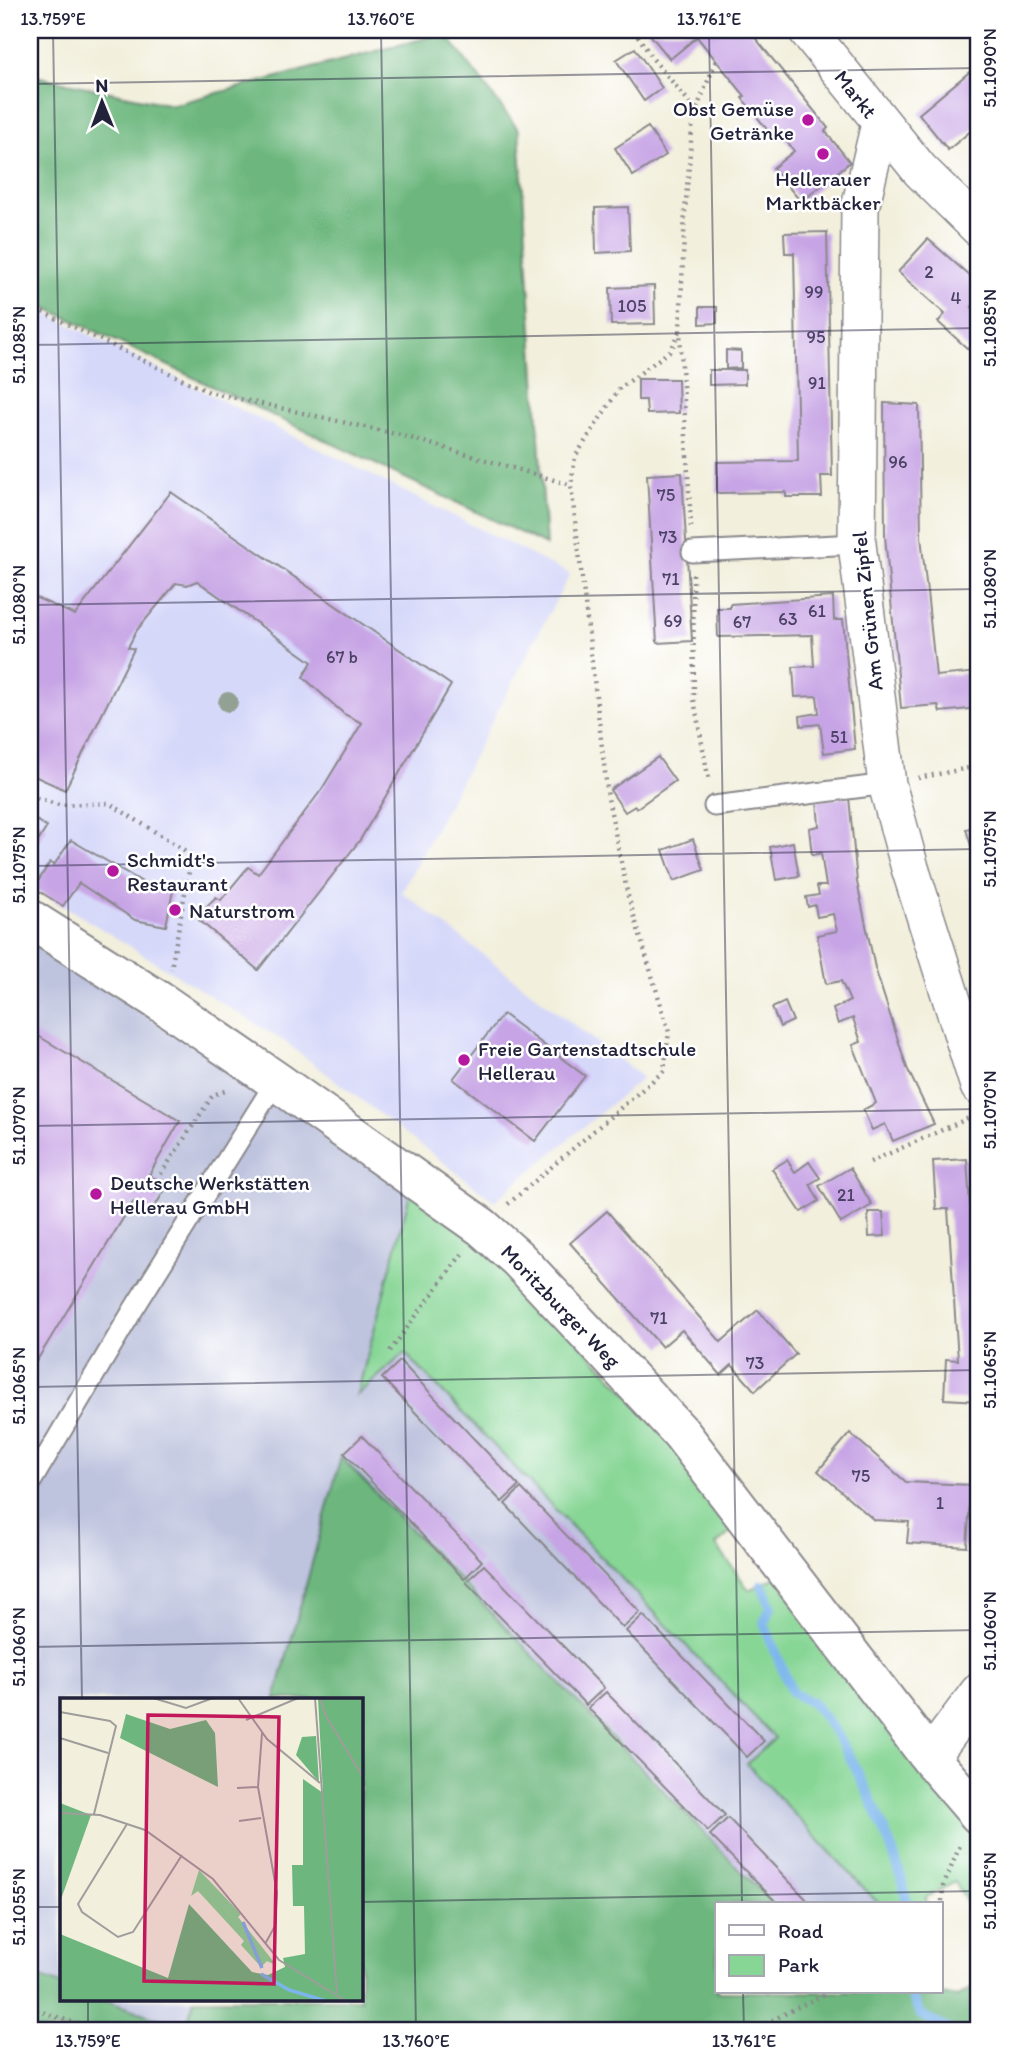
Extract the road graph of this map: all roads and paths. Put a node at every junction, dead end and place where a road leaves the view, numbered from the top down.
1 (634, 30) edge
2 (807, 30) edge
3 (716, 61) dead end
4 (696, 110) junction
5 (880, 124) junction
6 (979, 228) edge
7 (30, 306) edge
8 (571, 485) junction
9 (857, 544) junction
10 (692, 552) dead end
11 (979, 766) edge
12 (887, 784) junction
13 (30, 796) edge
14 (714, 806) dead end
15 (30, 919) edge
16 (164, 1004) junction
17 (262, 1071) junction
18 (979, 1086) edge
19 (979, 1114) edge
20 (870, 1163) dead end
21 (157, 1180) dead end
22 (482, 1227) junction
23 (390, 1350) dead end
24 (30, 1484) edge
25 (979, 1692) edge
26 (930, 1758) junction
27 (977, 1812) edge
28 (942, 1902) edge
29 (824, 1994) edge
30 (30, 2008) edge
31 (96, 2030) edge
32 (753, 2030) edge

1 - 4 path
2 - 5 street, Markt
3 - 4 path
4 - 8 path
5 - 6 street, Markt
5 - 9 street, Am Grünen Zipfel
7 - 8 path
8 - 22 path
9 - 10 lane
9 - 12 street, Am Grünen Zipfel
11 - 12 path
12 - 14 lane
12 - 18 street, Am Grünen Zipfel
13 - 16 path
15 - 16 street, Moritzburger Weg
16 - 17 street, Moritzburger Weg
17 - 21 path
17 - 22 street, Moritzburger Weg
17 - 24 lane
19 - 20 path
22 - 23 path
22 - 26 street, Moritzburger Weg
25 - 26 street
26 - 27 street, Moritzburger Weg
27 - 28 path
29 - 32 path
30 - 31 path

